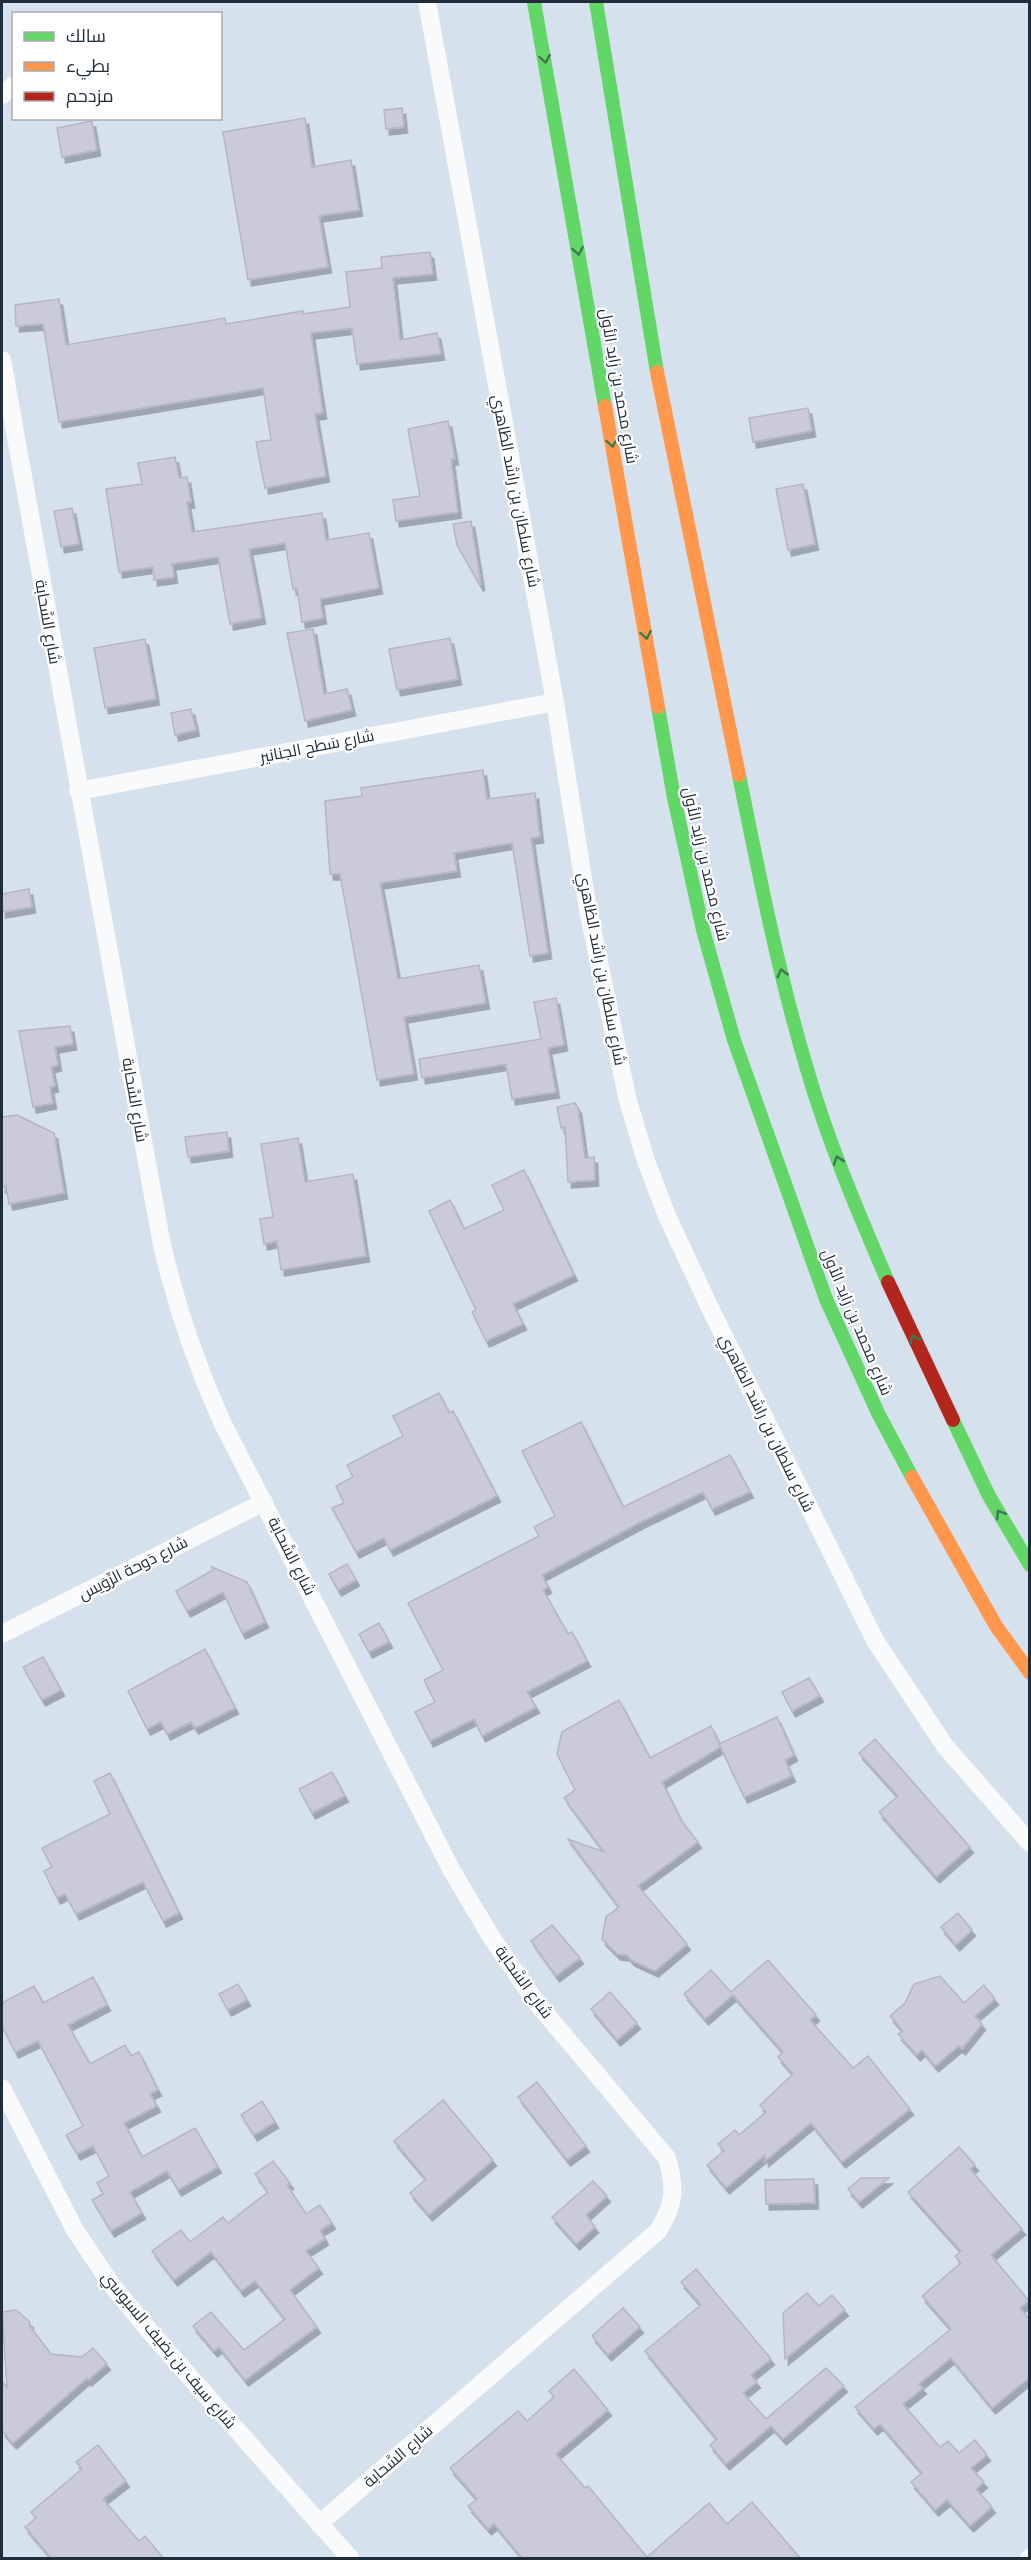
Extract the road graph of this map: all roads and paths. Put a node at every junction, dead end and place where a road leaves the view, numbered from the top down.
1 (427, 2) edge
2 (534, 2) edge
3 (596, 2) edge
4 (2, 360) edge
5 (555, 702) junction
6 (78, 791) junction
7 (264, 1502) junction
8 (1029, 1565) edge
9 (2, 1634) edge
10 (1029, 1673) edge
11 (1029, 1843) edge
12 (2, 2088) edge
13 (319, 2524) junction
14 (350, 2559) edge

1 - 5 street, شارع سلطان بن راشد الظاهري
2 -> 10 main road, شارع محمد بن زايد الأول
8 -> 3 main road
4 - 6 street, شارع السَّحابة
5 - 6 street, شارع سَطح الجنانير
5 - 11 street, شارع سلطان بن راشد الظاهري
6 - 7 street, شارع السَّحابة
7 - 9 street, شارع دَوحة الرِّوَيس
7 - 13 street, شارع السَّحابة
12 - 13 street, شارع سيف بن يضيف السبوسي
13 - 14 street, شارع سيف بن يضيف السبوسي

